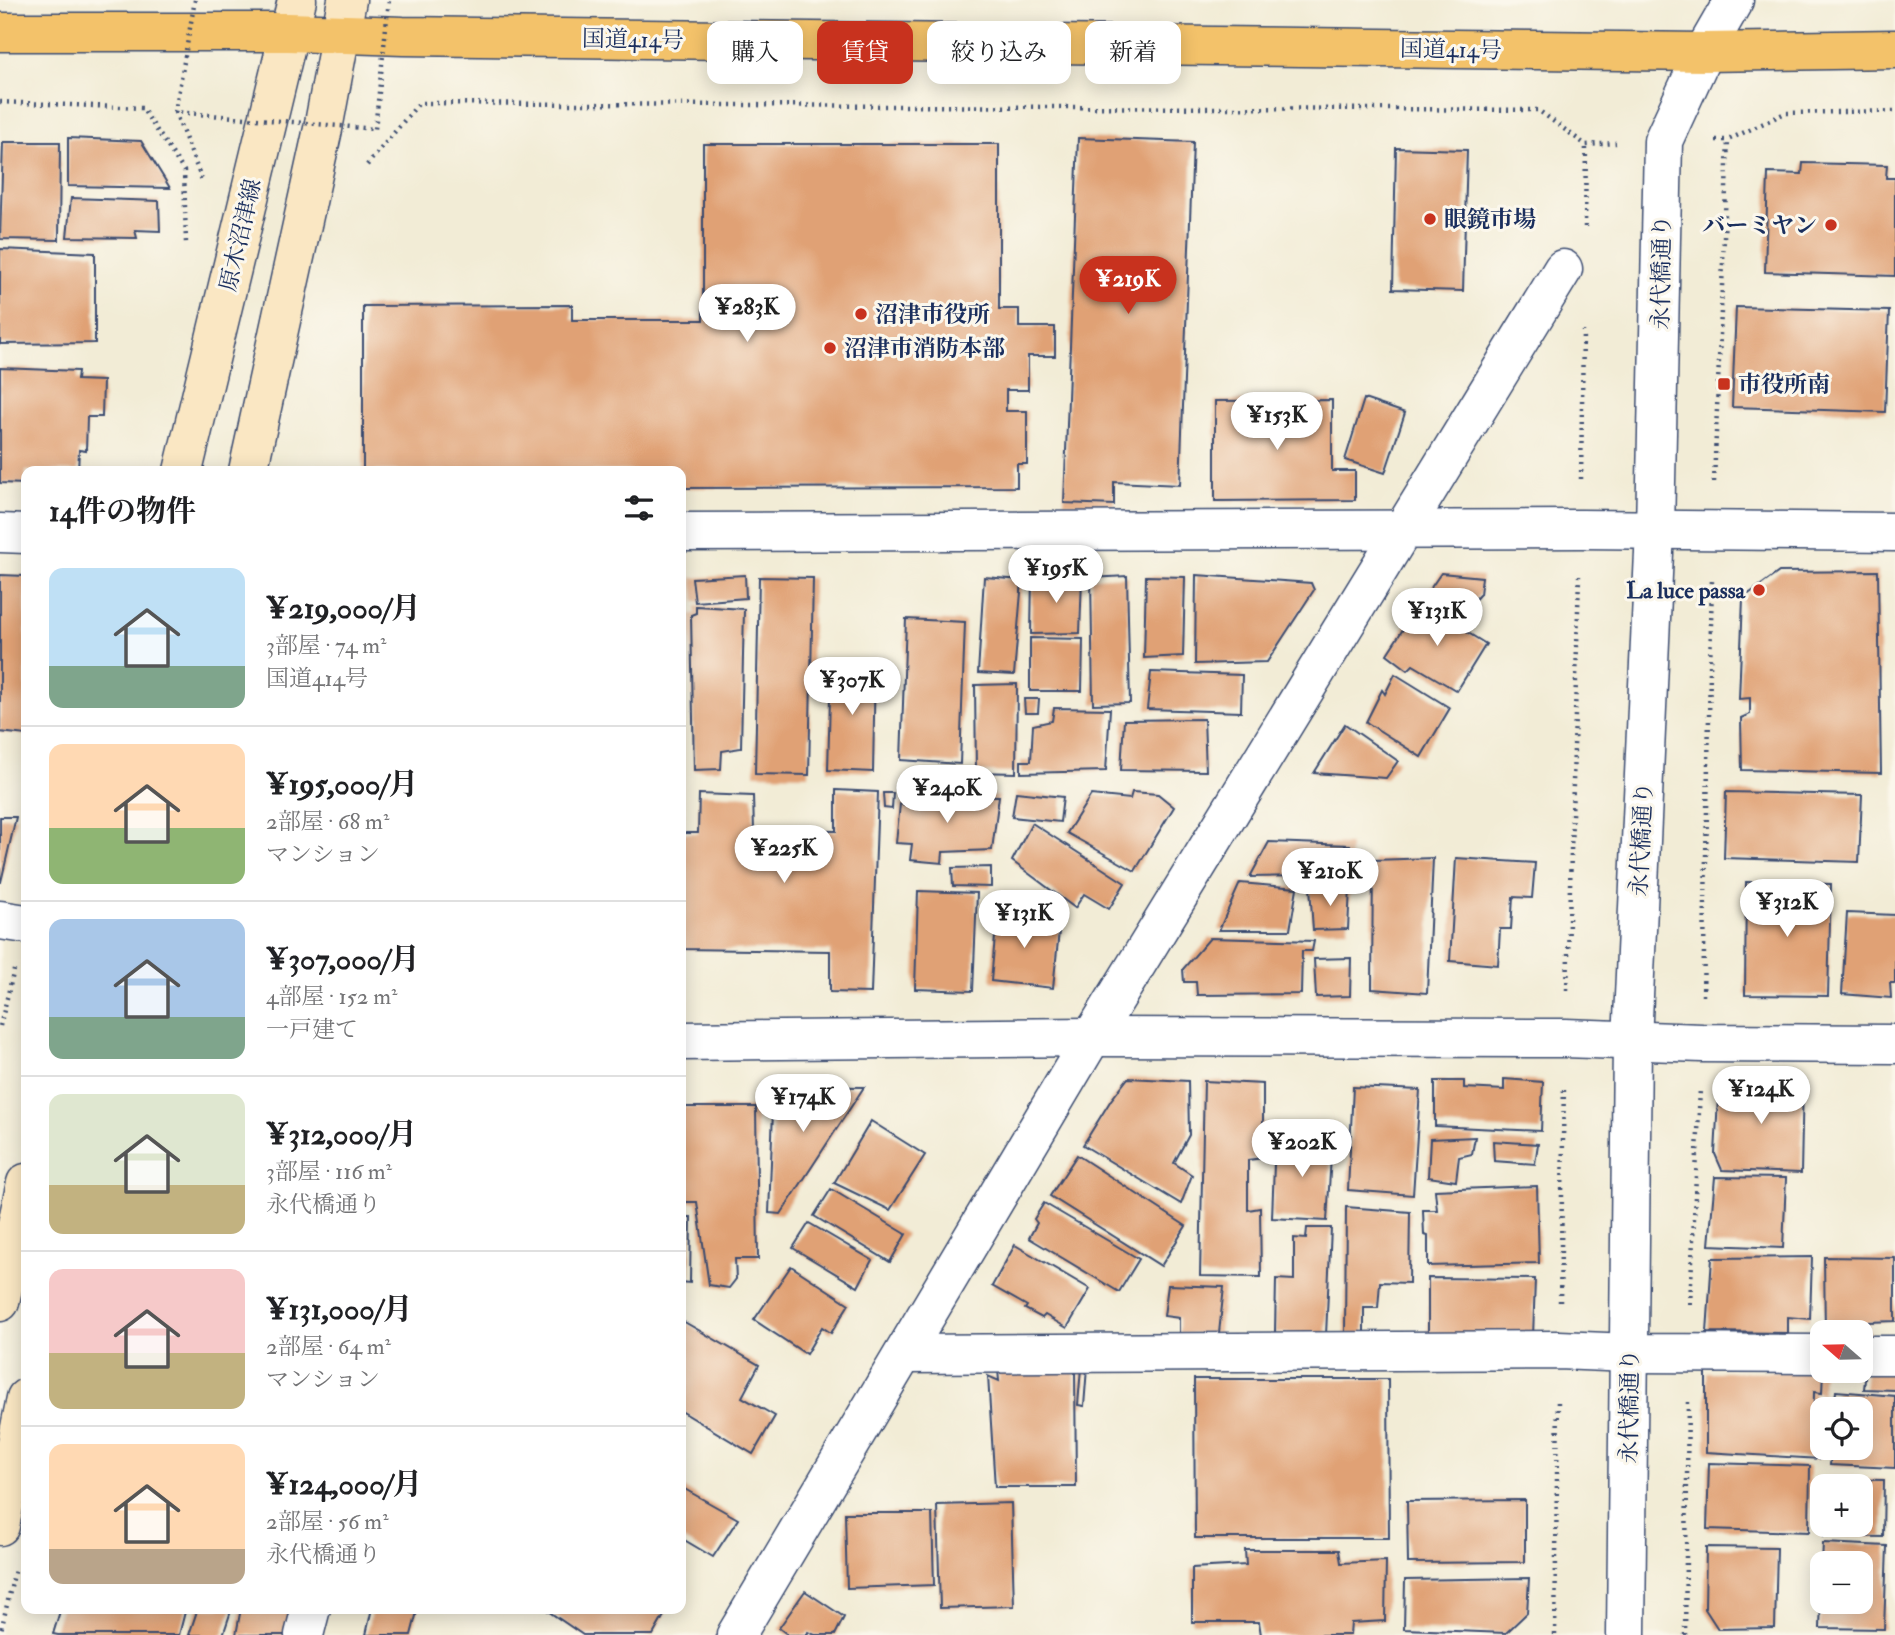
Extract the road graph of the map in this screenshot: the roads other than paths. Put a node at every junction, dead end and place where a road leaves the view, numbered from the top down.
1 (1734, 0) edge
2 (293, 16) edge
3 (344, 17) edge
4 (0, 32) edge
5 (1895, 49) edge
6 (1704, 52) junction
7 (1574, 255) road end
8 (184, 466) edge
9 (249, 466) edge
10 (1655, 530) junction
11 (1400, 531) junction
12 (1895, 531) edge
13 (686, 533) edge
14 (0, 534) edge
15 (21, 534) edge
16 (0, 920) edge
17 (21, 923) edge
18 (1092, 1037) junction
19 (686, 1041) edge
20 (1632, 1041) junction
21 (1895, 1044) edge
22 (21, 1212) edge
23 (7, 1293) edge
24 (1630, 1353) junction
25 (904, 1354) junction
26 (1810, 1354) edge
27 (1873, 1355) edge
28 (1895, 1355) edge
29 (21, 1422) edge
30 (0, 1525) edge
31 (309, 1614) edge
32 (304, 1635) edge
33 (736, 1635) edge
34 (1626, 1635) edge

1 - 6 street, 永代橋通り
2 - 3 highway, 国道414号
2 - 4 highway, 国道414号
2 - 8 main road, 原木沼津線
3 - 6 highway, 国道414号
3 - 9 main road
5 - 6 highway, 国道414号
6 - 10 street, 永代橋通り
7 - 11 street
10 - 11 street
10 - 12 street
10 - 20 street, 永代橋通り
11 - 13 street
11 - 18 street
14 - 15 street
16 - 17 street
18 - 19 street
18 - 20 street
18 - 25 street
20 - 21 street
20 - 24 street, 永代橋通り
22 - 23 main road
24 - 25 street
24 - 26 street
24 - 34 street, 永代橋通り
25 - 33 street
27 - 28 street
29 - 30 main road
31 - 32 street

